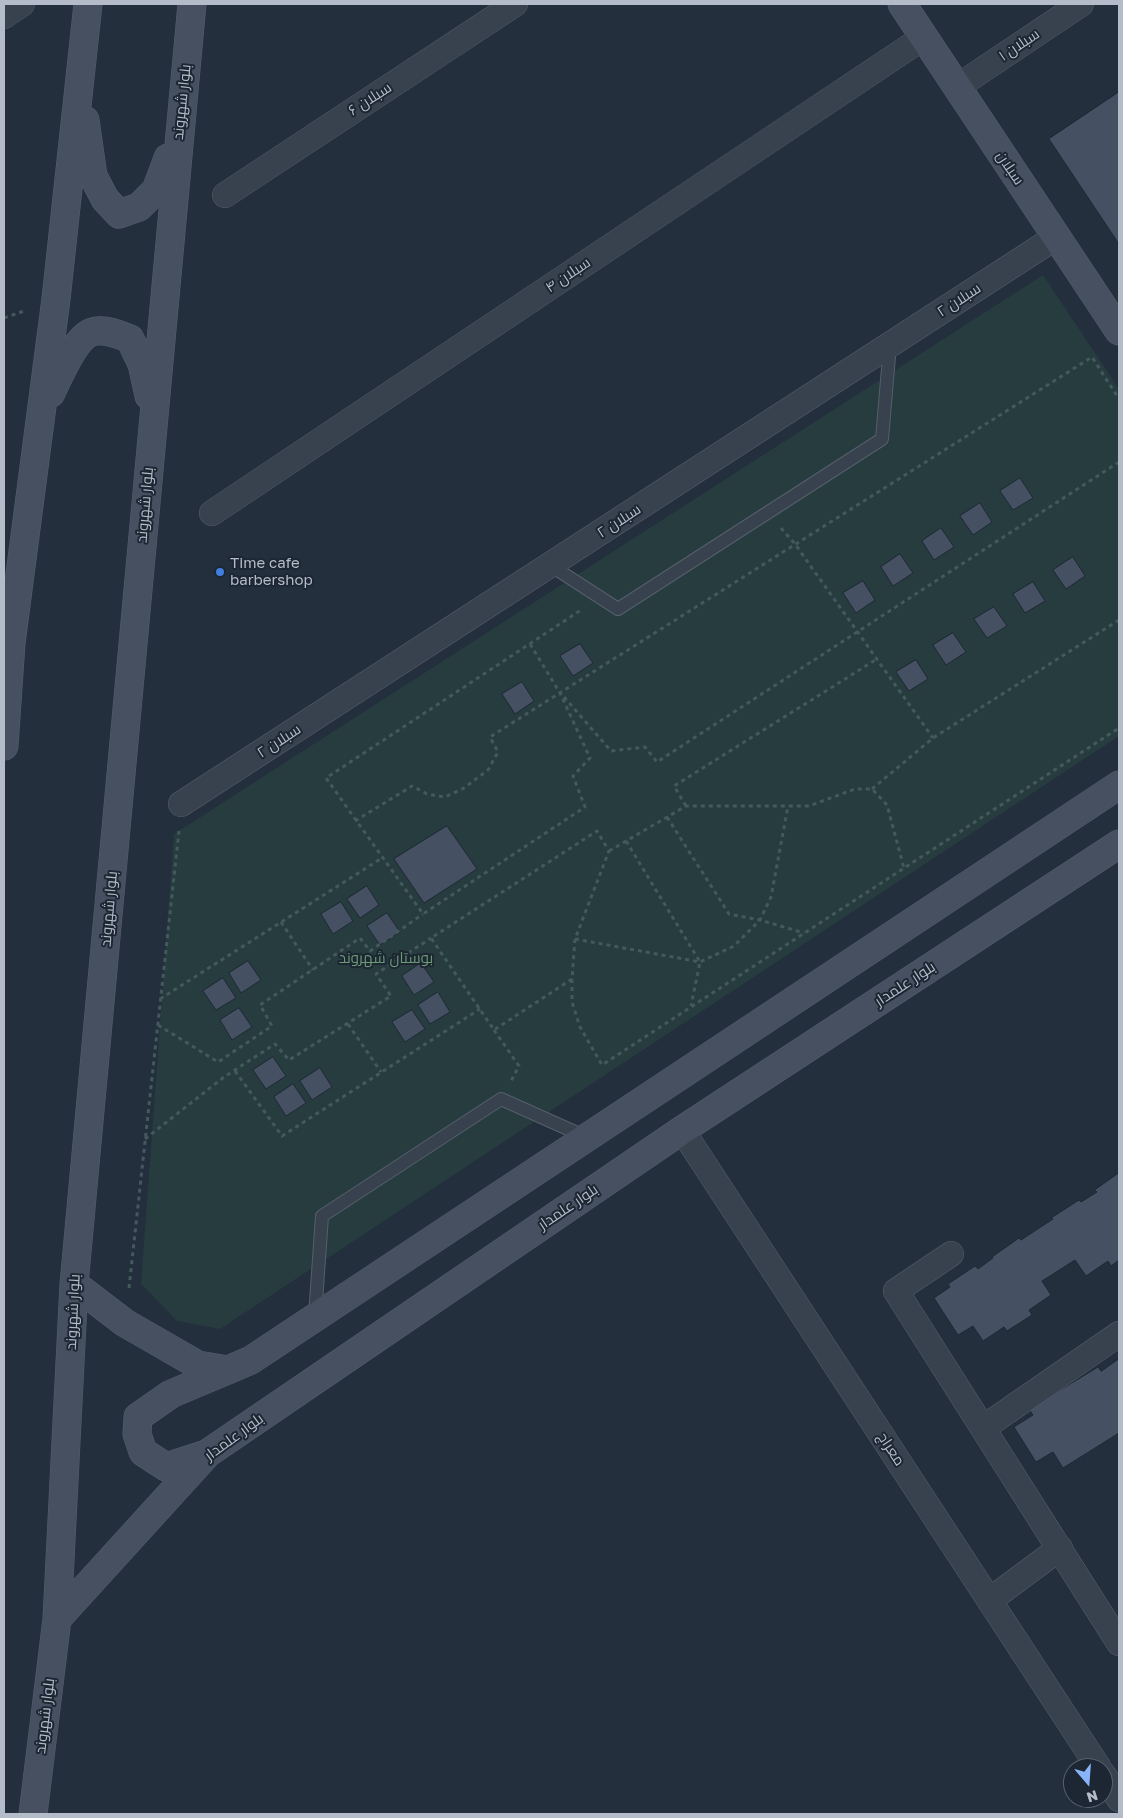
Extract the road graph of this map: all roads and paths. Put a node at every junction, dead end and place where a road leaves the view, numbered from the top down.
1 (22, 4) edge
2 (88, 4) edge
3 (192, 4) edge
4 (515, 4) edge
5 (902, 4) edge
6 (1081, 4) edge
7 (4, 16) edge
8 (924, 37) junction
9 (80, 69) junction
10 (957, 87) junction
11 (181, 110) junction
12 (225, 195) dead end
13 (1056, 237) junction
14 (1119, 331) edge
15 (890, 345) junction
16 (1119, 399) edge
17 (41, 415) junction
18 (153, 425) junction
19 (1119, 462) edge
20 (212, 513) dead end
21 (767, 513) junction
22 (795, 544) junction
23 (550, 565) junction
24 (600, 598) junction
25 (1119, 620) edge
26 (857, 631) junction
27 (530, 644) junction
28 (877, 659) junction
29 (560, 693) junction
30 (1119, 728) edge
31 (933, 738) junction
32 (4, 746) edge
33 (1119, 785) edge
34 (872, 789) junction
35 (182, 804) joint
36 (686, 806) junction
37 (788, 806) junction
38 (667, 817) junction
39 (356, 821) junction
40 (626, 841) junction
41 (1119, 844) edge
42 (610, 851) junction
43 (382, 858) junction
44 (904, 868) junction
45 (423, 914) junction
46 (760, 920) junction
47 (281, 922) junction
48 (804, 933) junction
49 (431, 938) junction
50 (575, 939) junction
51 (700, 962) junction
52 (312, 970) junction
53 (572, 979) junction
54 (160, 999) junction
55 (691, 1007) junction
56 (480, 1010) junction
57 (158, 1024) junction
58 (348, 1024) junction
59 (494, 1030) junction
60 (235, 1071) junction
61 (381, 1072) junction
62 (502, 1099) junction
63 (682, 1130) junction
64 (589, 1138) junction
65 (145, 1139) junction
66 (951, 1254) dead end
67 (74, 1284) junction
68 (314, 1320) junction
69 (125, 1323) junction
70 (1119, 1334) edge
71 (228, 1370) junction
72 (983, 1428) junction
73 (208, 1453) junction
74 (1060, 1548) junction
75 (990, 1600) junction
76 (56, 1619) junction
77 (1119, 1643) edge
78 (1093, 1758) edge
79 (33, 1814) edge

1 - 7 street
2 - 9 main road
3 - 11 main road, بلوار شهروند
4 - 12 street, سبلان ۶
5 - 8 main road, سبلان
6 - 10 street, سبلان ۱
8 - 10 main road, سبلان
8 - 20 street, سبلان ۴
9 - 11 main road
9 - 17 main road
10 - 13 main road, سبلان
11 - 18 main road, بلوار شهروند
13 - 14 main road, سبلان
13 - 15 street, سبلان ۲
15 - 21 lane
15 - 23 street, سبلان ۲
16 - 22 path
17 - 18 main road
17 - 32 main road
18 - 67 main road, بلوار شهروند
19 - 26 path
21 - 22 path
21 - 24 lane
22 - 26 path
22 - 29 path
23 - 24 lane
23 - 35 street, سبلان ۲
24 - 27 path
25 - 31 path
26 - 28 path
26 - 29 path
27 - 29 path
27 - 39 path
28 - 31 path
28 - 36 path
29 - 39 path
29 - 45 path
30 - 44 path
31 - 34 path
33 - 64 main road
34 - 37 path
34 - 44 path
35 - 54 path
36 - 37 path
36 - 38 path
37 - 46 path
38 - 40 path
38 - 46 path
39 - 43 path
40 - 42 path
40 - 51 path
41 - 63 main road, بلوار علمدار
42 - 49 path
42 - 50 path
43 - 45 path
43 - 47 path
44 - 48 path
45 - 52 path
46 - 48 path
46 - 51 path
47 - 52 path
47 - 54 path
48 - 55 path
49 - 56 path
49 - 58 path
50 - 51 path
50 - 53 path
51 - 55 path
52 - 57 path
53 - 55 path
53 - 59 path
54 - 57 path
56 - 59 path
56 - 61 path
57 - 65 path
58 - 60 path
58 - 61 path
59 - 62 path
60 - 61 path
60 - 65 path
62 - 64 lane
62 - 68 lane
63 - 73 main road, بلوار علمدار
63 - 75 street, معراج
64 - 68 main road
65 - 69 path
66 - 72 street
67 - 69 main road
67 - 76 main road, بلوار شهروند
68 - 71 main road
69 - 71 main road
70 - 72 street
71 - 73 main road
72 - 74 street
73 - 76 main road, بلوار علمدار
74 - 75 street
74 - 77 street
75 - 78 street, معراج
76 - 79 main road, بلوار شهروند

